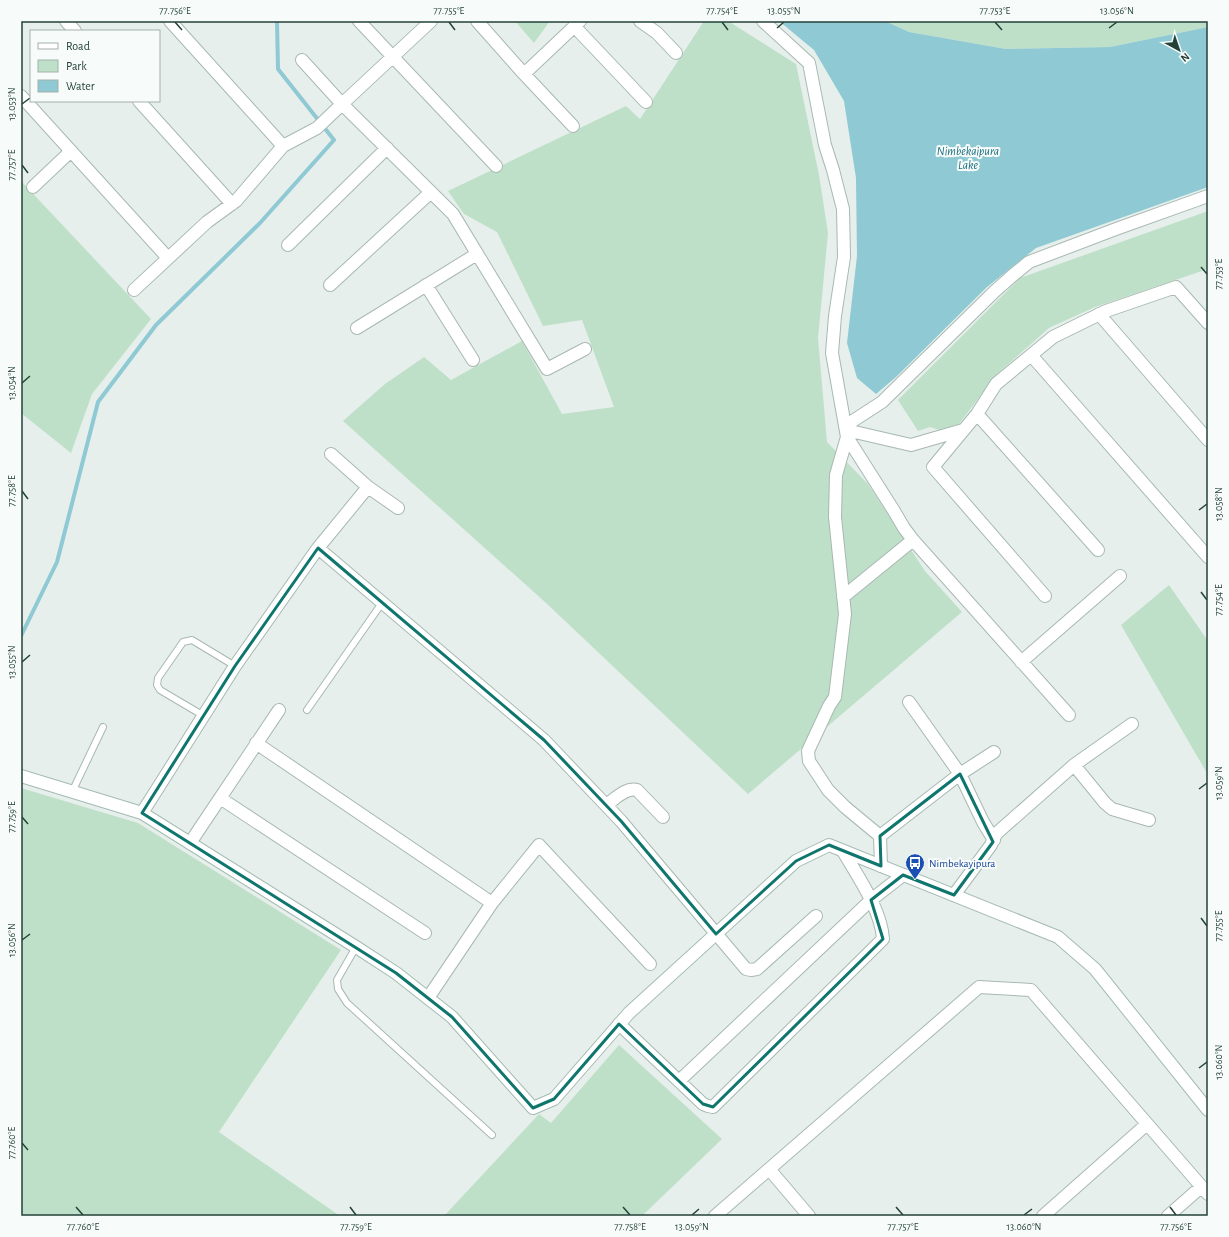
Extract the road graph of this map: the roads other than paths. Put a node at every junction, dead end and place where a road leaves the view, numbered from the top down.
1 (66, 21) edge
2 (170, 21) edge
3 (359, 21) edge
4 (432, 21) edge
5 (477, 21) edge
6 (640, 21) edge
7 (763, 21) edge
8 (577, 24) edge
9 (74, 30) edge
10 (676, 53) dead end
11 (393, 57) junction
12 (302, 60) dead end
13 (524, 74) junction
14 (140, 102) edge
15 (646, 102) dead end
16 (24, 104) edge
17 (342, 104) junction
18 (573, 126) dead end
19 (283, 146) junction
20 (386, 148) junction
21 (71, 152) junction
22 (496, 166) dead end
23 (33, 187) dead end
24 (431, 192) junction
25 (1208, 196) edge
26 (232, 204) junction
27 (288, 245) dead end
28 (477, 254) junction
29 (168, 258) junction
30 (426, 285) junction
31 (330, 286) dead end
32 (134, 290) dead end
33 (1099, 314) junction
34 (1208, 322) edge
35 (357, 328) dead end
36 (585, 349) dead end
37 (1031, 355) junction
38 (473, 360) dead end
39 (977, 414) junction
40 (963, 430) junction
41 (846, 431) junction
42 (1208, 440) edge
43 (331, 454) dead end
44 (368, 487) junction
45 (398, 508) dead end
46 (913, 540) junction
47 (318, 548) junction
48 (1098, 550) dead end
49 (1208, 557) edge
50 (1120, 576) dead end
51 (1045, 596) dead end
52 (843, 597) junction
53 (382, 603) junction
54 (1021, 662) junction
55 (235, 666) junction
56 (910, 702) dead end
57 (279, 710) dead end
58 (307, 710) dead end
59 (1069, 715) dead end
60 (204, 716) junction
61 (1132, 724) dead end
62 (103, 727) dead end
63 (256, 743) junction
64 (994, 752) dead end
65 (1074, 765) junction
66 (960, 774) junction
67 (21, 776) edge
68 (72, 792) junction
69 (220, 798) junction
70 (606, 805) junction
71 (142, 813) junction
72 (663, 817) dead end
73 (1149, 820) dead end
74 (880, 836) junction
75 (994, 840) junction
76 (190, 843) junction
77 (843, 851) junction
78 (881, 866) junction
79 (903, 875) junction
80 (954, 895) junction
81 (871, 900) junction
82 (492, 903) junction
83 (816, 916) dead end
84 (425, 933) dead end
85 (716, 934) junction
86 (356, 946) junction
87 (650, 964) dead end
88 (428, 998) junction
89 (619, 1024) junction
90 (679, 1081) junction
91 (1208, 1110) edge
92 (1147, 1124) junction
93 (492, 1134) dead end
94 (769, 1169) junction
95 (1205, 1190) edge
96 (715, 1216) edge
97 (809, 1216) edge
98 (1043, 1216) edge
99 (1168, 1216) edge

1 - 9 street
2 - 19 street
3 - 11 street
4 - 11 street
5 - 13 street
6 - 10 street
7 - 41 street
8 - 13 street
8 - 15 street
11 - 17 street
11 - 22 street
12 - 17 street
13 - 18 street
14 - 26 street
16 - 21 street
17 - 19 street
17 - 20 street
19 - 26 street
20 - 24 street
20 - 27 street
21 - 23 street
21 - 29 street
24 - 28 street
24 - 31 street
25 - 41 street
26 - 29 street
28 - 30 street
28 - 36 street
29 - 32 street
30 - 35 street
30 - 38 street
33 - 34 street
33 - 37 street
33 - 42 street
37 - 39 street
37 - 49 street
39 - 40 street
39 - 48 street
40 - 41 street
40 - 51 street
41 - 46 street
41 - 52 street
43 - 44 street
44 - 45 street
44 - 47 street
46 - 52 street
46 - 54 street
47 - 53 street
47 - 55 street
50 - 54 street
52 - 74 street
53 - 58 lane
53 - 70 street
54 - 59 street
55 - 60 street
55 - 60 lane
56 - 66 street
57 - 63 street
60 - 71 street
61 - 65 street
62 - 68 lane
63 - 69 street
63 - 82 street
64 - 66 street
65 - 73 street
65 - 75 street
66 - 74 street
66 - 75 street
67 - 68 street
68 - 71 street
69 - 76 street
69 - 84 street
70 - 72 street
70 - 85 street
71 - 76 street
74 - 78 street
75 - 80 street
76 - 86 street
77 - 78 street
77 - 81 street
77 - 85 street
78 - 79 street
79 - 80 street
79 - 81 street
80 - 91 street
81 - 90 street
81 - 90 street
82 - 87 street
82 - 88 street
83 - 85 street
85 - 89 street
86 - 88 street
86 - 93 lane
88 - 89 street
89 - 90 street
92 - 94 street
92 - 95 street
92 - 98 street
94 - 96 street
94 - 97 street
95 - 99 street

